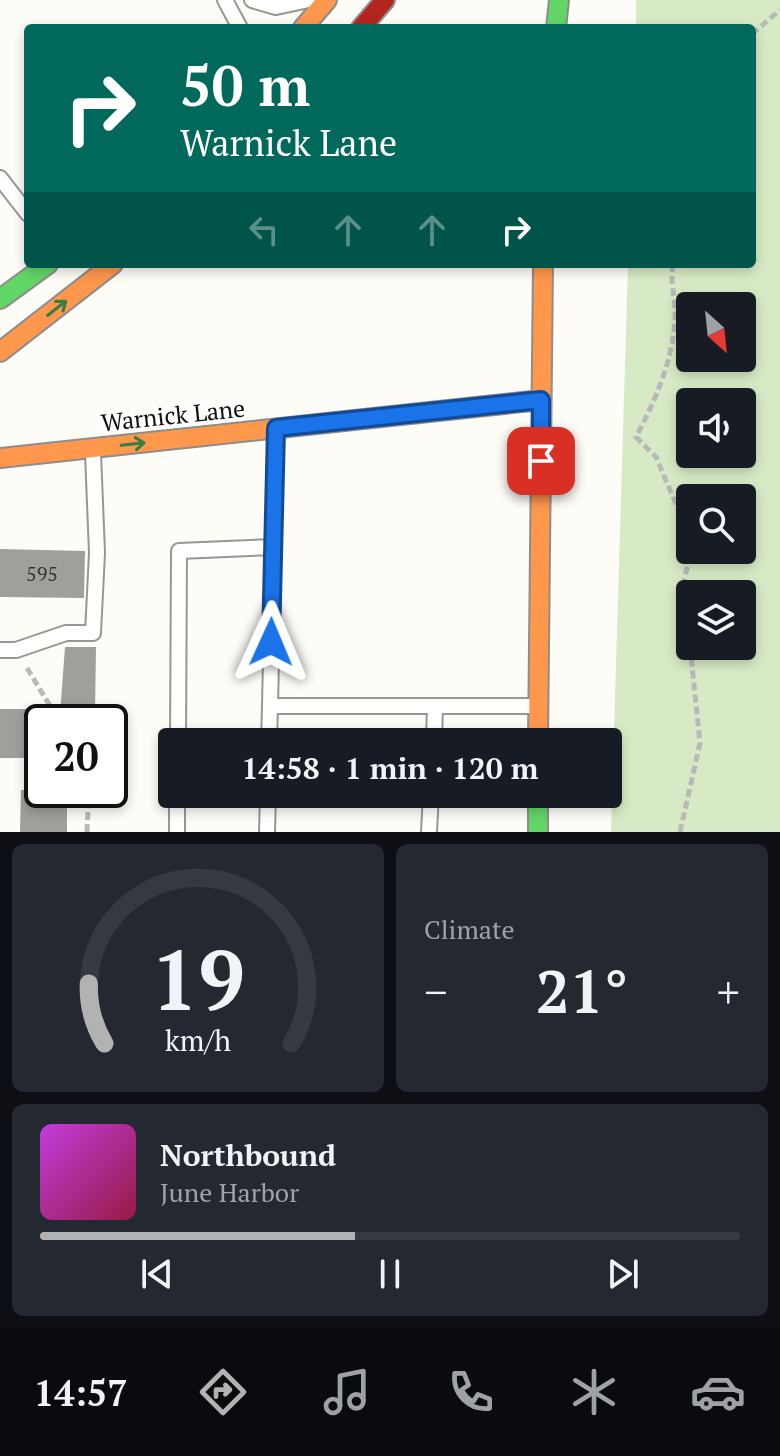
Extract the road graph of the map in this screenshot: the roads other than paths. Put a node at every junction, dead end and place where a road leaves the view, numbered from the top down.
1 (225, 0) edge
2 (252, 0) edge
3 (309, 0) edge
4 (327, 0) edge
5 (385, 0) edge
6 (559, 0) edge
7 (238, 24) edge
8 (306, 24) edge
9 (364, 24) edge
10 (556, 24) edge
11 (0, 178) edge
12 (24, 209) edge
13 (43, 268) edge
14 (108, 268) edge
15 (543, 268) edge
16 (0, 299) edge
17 (0, 352) edge
18 (541, 400) junction
19 (276, 428) junction
20 (93, 448) junction
21 (0, 458) edge
22 (274, 547) junction
23 (0, 650) edge
24 (270, 706) junction
25 (435, 706) junction
26 (539, 706) junction
27 (178, 728) edge
28 (269, 728) edge
29 (434, 728) edge
30 (538, 728) edge
31 (177, 808) edge
32 (268, 808) edge
33 (430, 808) edge
34 (538, 808) edge
35 (177, 832) edge
36 (267, 832) edge
37 (429, 832) edge
38 (538, 832) edge

1 - 7 lane
2 - 3 lane
4 - 8 main road
5 - 9 main road
6 - 10 main road
11 - 12 lane
13 - 16 main road
17 -> 14 main road
15 - 18 main road
18 - 19 main road, Warnick Lane
18 - 26 main road
20 -> 19 main road, Warnick Lane
19 - 22 lane
20 - 21 main road, Warnick Lane
20 - 23 lane
22 - 24 lane
22 - 27 lane
24 - 25 lane
24 - 28 lane
25 - 26 lane
25 - 29 lane
26 - 30 main road
31 - 35 lane
32 - 36 lane
33 - 37 lane
34 - 38 main road

